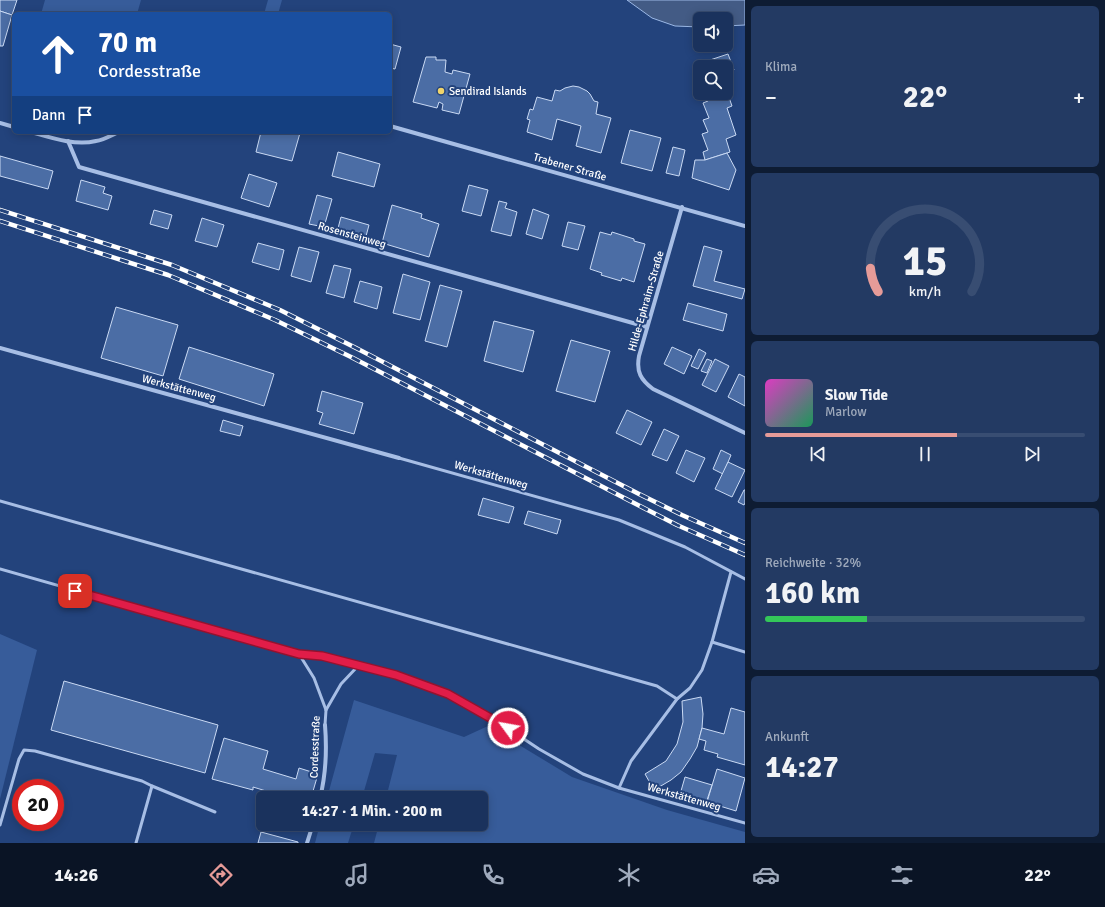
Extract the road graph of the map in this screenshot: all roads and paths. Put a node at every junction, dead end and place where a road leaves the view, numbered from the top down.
1 (0, 123) edge
2 (12, 126) edge
3 (392, 127) edge
4 (39, 134) edge
5 (114, 134) edge
6 (68, 141) junction
7 (682, 207) junction
8 (745, 226) edge
9 (647, 327) junction
10 (0, 348) edge
11 (745, 433) edge
12 (399, 458) joint
13 (0, 501) edge
14 (0, 569) edge
15 (731, 572) junction
16 (745, 579) edge
17 (712, 642) junction
18 (745, 652) edge
19 (299, 654) junction
20 (358, 666) junction
21 (677, 699) junction
22 (326, 710) junction
23 (325, 725) joint
24 (152, 786) junction
25 (618, 788) junction
26 (322, 791) edge
27 (215, 812) dead end
28 (745, 823) edge
29 (0, 826) edge
30 (311, 831) edge
31 (136, 843) edge
32 (307, 843) edge

1 - 2 street
3 - 7 street, Trabener Straße
4 - 6 street
5 - 6 street
6 - 9 street, Rosensteinweg
7 - 8 street, Trabener Straße
7 - 9 street, Hilde-Ephraim-Straße
9 - 11 street, Hilde-Ephraim-Straße
10 - 12 street, Werkstättenweg
12 - 15 lane, Werkstättenweg
13 - 21 lane
14 - 19 lane
15 - 16 lane, Werkstättenweg
15 - 17 lane
17 - 18 lane
17 - 21 lane
19 - 20 lane
19 - 22 lane, Cordesstraße
20 - 22 lane
20 - 25 lane, Werkstättenweg
21 - 25 lane
22 - 23 lane, Cordesstraße
23 - 26 street, Cordesstraße
24 - 27 lane
24 - 29 lane
24 - 31 lane
25 - 28 lane, Werkstättenweg
30 - 32 street

